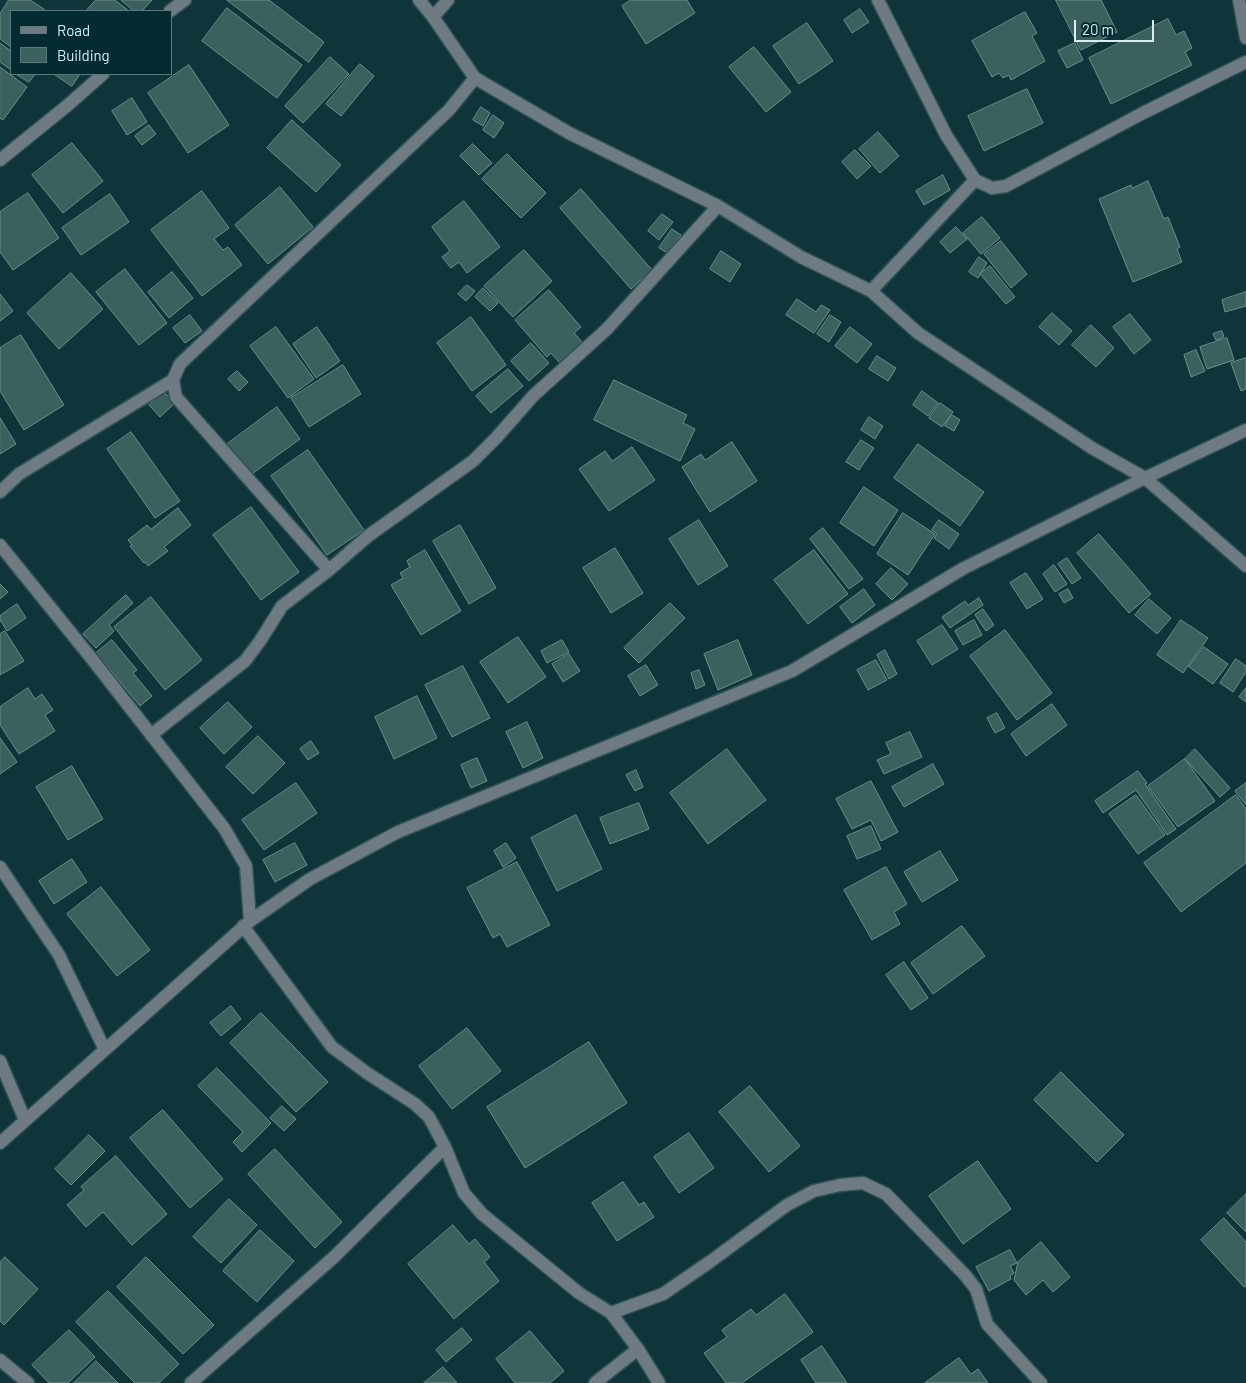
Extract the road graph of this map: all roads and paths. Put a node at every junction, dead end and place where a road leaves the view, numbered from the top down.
1 (185, 0) edge
2 (419, 0) edge
3 (448, 0) edge
4 (878, 0) edge
5 (1239, 0) edge
6 (171, 10) edge
7 (433, 17) junction
8 (1246, 38) edge
9 (1246, 62) edge
10 (102, 75) edge
11 (475, 78) junction
12 (0, 160) edge
13 (975, 180) junction
14 (718, 206) junction
15 (871, 291) junction
16 (173, 380) junction
17 (1246, 430) edge
18 (1145, 478) junction
19 (0, 492) edge
20 (0, 545) edge
21 (1246, 566) edge
22 (329, 570) junction
23 (151, 736) junction
24 (0, 867) edge
25 (247, 923) junction
26 (104, 1050) junction
27 (0, 1061) edge
28 (25, 1120) junction
29 (0, 1143) edge
30 (445, 1147) junction
31 (611, 1312) junction
32 (638, 1350) junction
33 (0, 1360) edge
34 (28, 1383) edge
35 (191, 1383) edge
36 (595, 1383) edge
37 (659, 1383) edge
38 (1041, 1383) edge

1 - 6 street
2 - 7 street
3 - 7 street
4 - 13 street
5 - 8 street
7 - 11 street
9 - 13 street
10 - 12 street
11 - 14 street
11 - 16 street
13 - 15 street
14 - 15 street
14 - 22 street
15 - 18 street
16 - 19 street
16 - 22 street
17 - 18 street
18 - 21 street
18 - 25 street
20 - 23 street
22 - 23 street
23 - 25 street
24 - 26 street
25 - 26 street
25 - 30 street
26 - 28 street
27 - 28 street
28 - 29 street
30 - 31 street
30 - 35 street
31 - 32 street
31 - 38 street
32 - 36 street
32 - 37 street
33 - 34 street

